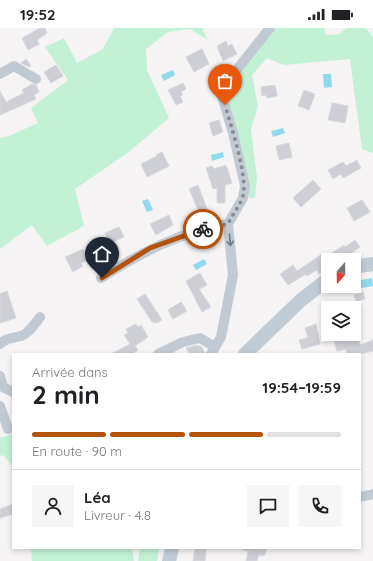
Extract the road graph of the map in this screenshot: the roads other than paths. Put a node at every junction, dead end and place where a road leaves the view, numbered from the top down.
1 (270, 28) edge
2 (0, 74) edge
3 (36, 79) dead end
4 (228, 224) junction
5 (373, 264) edge
6 (361, 266) edge
7 (102, 278) dead end
8 (321, 284) edge
9 (40, 318) dead end
10 (0, 344) edge
11 (214, 348) edge
12 (160, 353) edge
13 (246, 353) edge
14 (0, 376) edge
15 (12, 392) edge
16 (0, 406) edge
17 (7, 430) edge
18 (373, 494) edge
19 (361, 497) edge
20 (172, 549) edge
21 (169, 561) edge

1 - 4 street
2 - 3 street
4 - 7 street
4 -> 11 street
5 - 6 street
8 - 13 street
9 - 10 street
11 - 12 street
14 - 15 street
16 - 17 street
18 - 19 street
20 - 21 street

